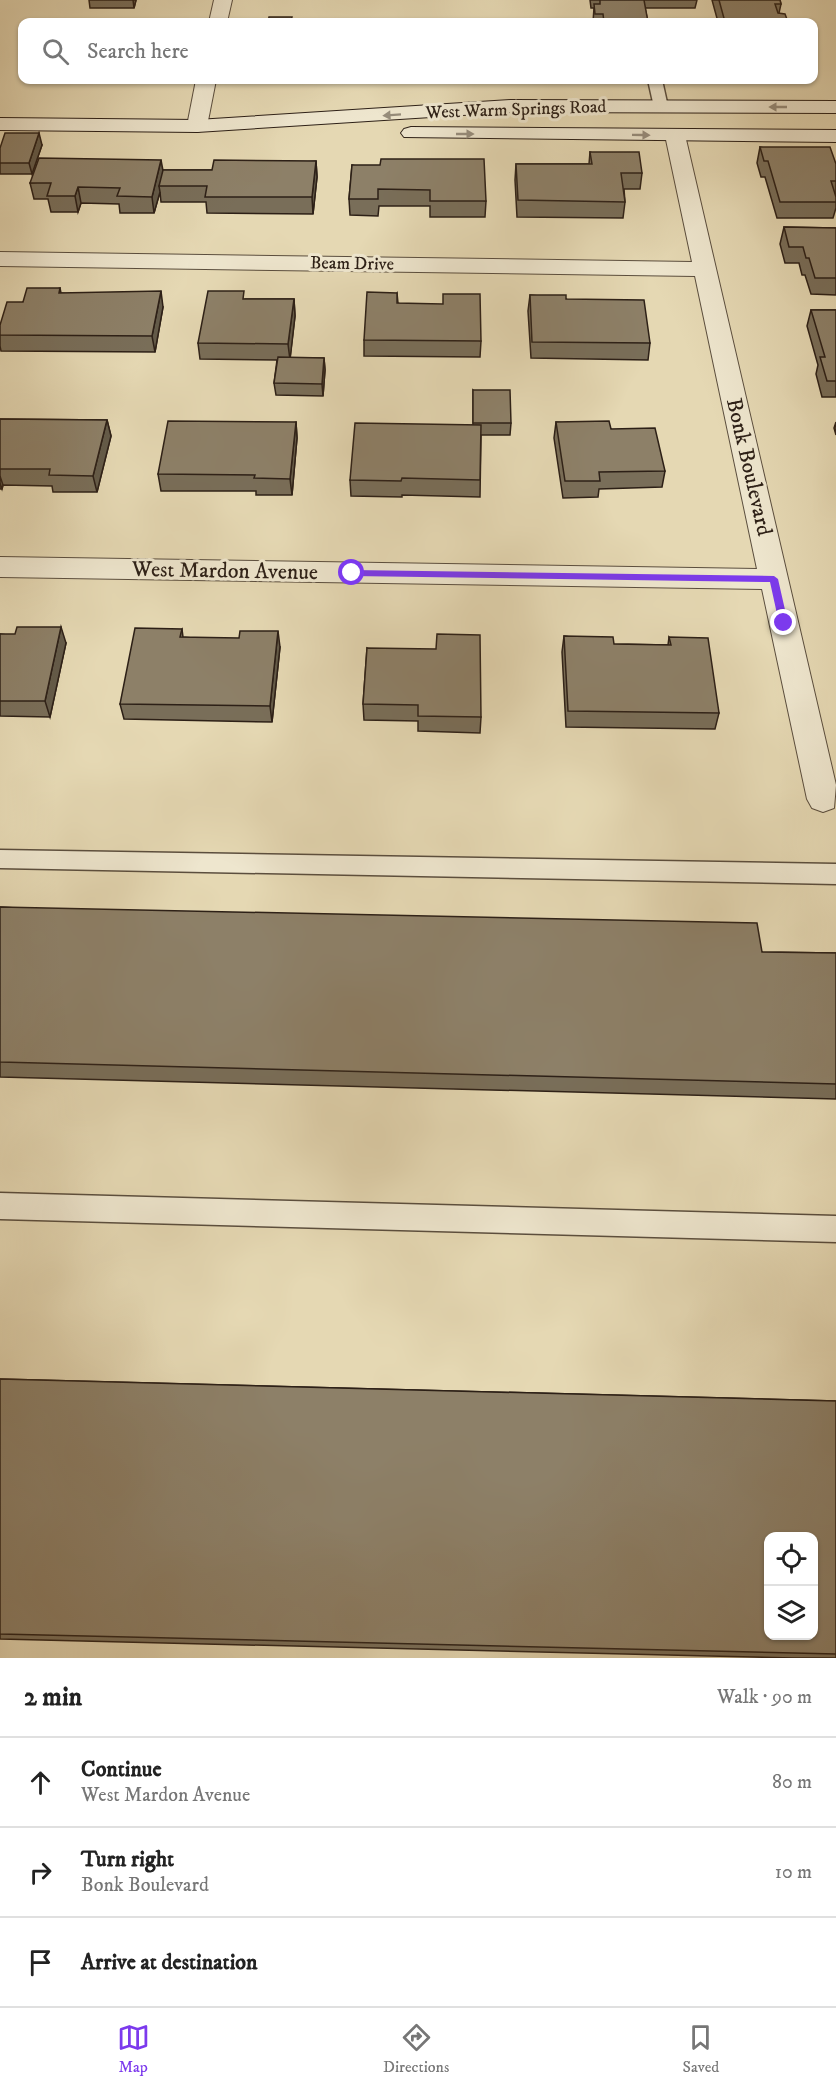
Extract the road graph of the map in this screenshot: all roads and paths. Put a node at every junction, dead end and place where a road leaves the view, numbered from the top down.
1 (223, 0) edge
2 (219, 18) edge
3 (205, 84) edge
4 (656, 84) edge
5 (661, 107) junction
6 (836, 107) edge
7 (0, 124) edge
8 (197, 126) junction
9 (675, 135) junction
10 (836, 136) edge
11 (0, 259) edge
12 (704, 268) junction
13 (0, 567) edge
14 (774, 579) junction
15 (823, 799) dead end
16 (0, 859) edge
17 (836, 874) edge
18 (0, 1206) edge
19 (836, 1229) edge

1 - 2 street
3 - 8 street
4 - 5 lane
6 -> 5 street, West Warm Springs Road
5 -> 8 street, West Warm Springs Road
7 - 8 street, West Warm Springs Road
8 -> 9 street, West Warm Springs Road
9 - 10 street, West Warm Springs Road
9 - 12 street, Bonk Boulevard
11 - 12 street, Beam Drive
12 - 14 street, Bonk Boulevard
13 - 14 street, West Mardon Avenue
14 - 15 street, Bonk Boulevard
16 - 17 lane
18 - 19 lane

